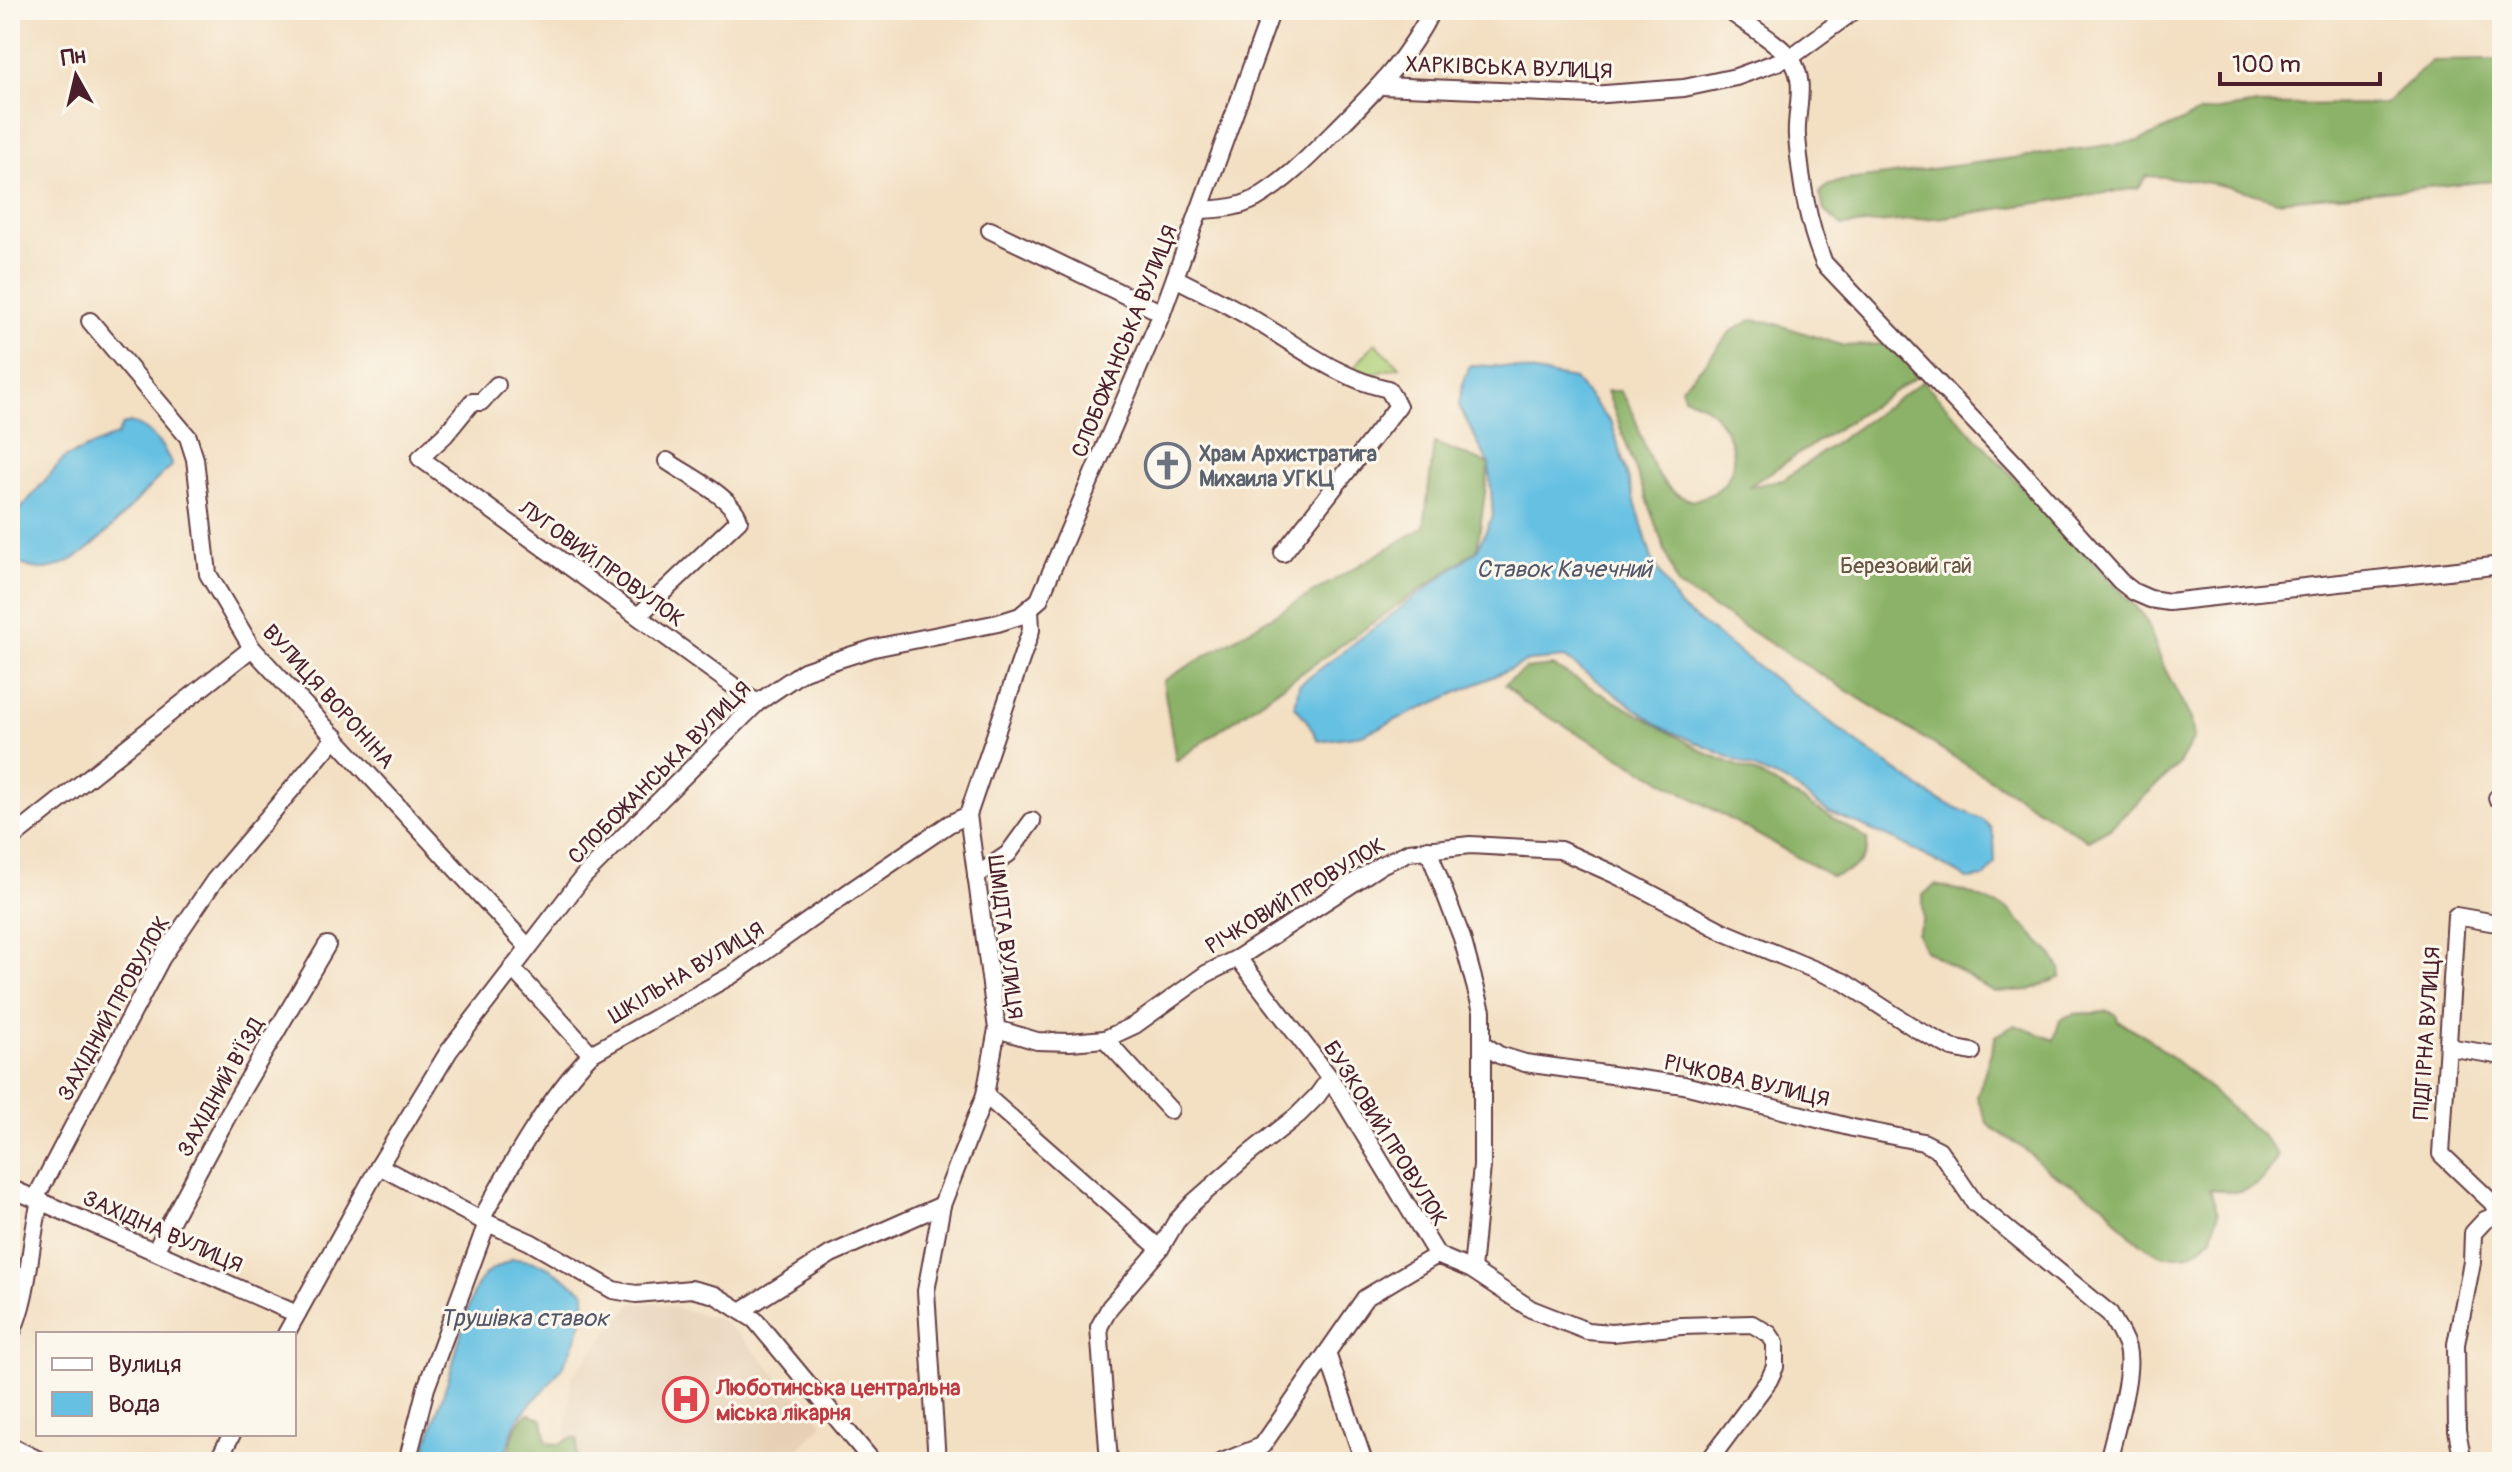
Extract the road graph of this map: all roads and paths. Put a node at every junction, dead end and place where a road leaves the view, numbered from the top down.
1 (1272, 10) edge
2 (1432, 10) edge
3 (1728, 10) edge
4 (1855, 10) edge
5 (1791, 57) junction
6 (1382, 86) junction
7 (1201, 210) junction
8 (990, 230) dead end
9 (1175, 278) junction
10 (1162, 313) junction
11 (90, 321) dead end
12 (497, 385) dead end
13 (667, 461) dead end
14 (1283, 553) dead end
15 (2502, 565) edge
16 (1030, 609) junction
17 (638, 616) junction
18 (252, 648) junction
19 (757, 703) junction
20 (336, 737) junction
21 (968, 815) junction
22 (1032, 821) dead end
23 (10, 840) edge
24 (1428, 849) junction
25 (976, 876) junction
26 (2502, 924) edge
27 (327, 945) dead end
28 (528, 947) junction
29 (1238, 958) junction
30 (512, 968) junction
31 (997, 1029) junction
32 (1105, 1039) junction
33 (1483, 1044) junction
34 (2448, 1047) junction
35 (1972, 1052) dead end
36 (591, 1054) junction
37 (2502, 1056) edge
38 (1330, 1078) junction
39 (985, 1095) junction
40 (1170, 1110) dead end
41 (379, 1166) junction
42 (10, 1188) edge
43 (37, 1200) junction
44 (942, 1205) junction
45 (2502, 1212) edge
46 (484, 1222) junction
47 (1160, 1249) junction
48 (155, 1251) junction
49 (1437, 1255) junction
50 (1472, 1270) junction
51 (741, 1311) junction
52 (297, 1314) junction
53 (287, 1332) edge
54 (10, 1337) edge
55 (1327, 1353) junction
56 (231, 1436) edge
57 (10, 1446) edge
58 (1262, 1446) junction
59 (43, 1462) edge
60 (217, 1462) edge
61 (407, 1462) edge
62 (873, 1462) edge
63 (937, 1462) edge
64 (1109, 1462) edge
65 (1222, 1462) edge
66 (1269, 1462) edge
67 (1364, 1462) edge
68 (1708, 1462) edge
69 (2108, 1462) edge
70 (2463, 1462) edge

1 - 7 street, СЛОБОЖАНСЬКА ВУЛИЦЯ
2 - 6 street
3 - 5 street
4 - 5 street, ХАРКІВСЬКА ВУЛИЦЯ
5 - 6 street, ХАРКІВСЬКА ВУЛИЦЯ
5 - 15 street
6 - 7 street
7 - 9 street, СЛОБОЖАНСЬКА ВУЛИЦЯ
8 - 10 street
9 - 10 street, СЛОБОЖАНСЬКА ВУЛИЦЯ
9 - 14 street
10 - 16 street, СЛОБОЖАНСЬКА ВУЛИЦЯ
11 - 18 street, ВУЛИЦЯ ВОРОНІНА
12 - 17 street, ЛУГОВИЙ ПРОВУЛОК
13 - 17 street
16 - 19 street, СЛОБОЖАНСЬКА ВУЛИЦЯ
16 - 21 street, ШМІДТА ВУЛИЦЯ
17 - 19 street, ЛУГОВИЙ ПРОВУЛОК
18 - 20 street, ВУЛИЦЯ ВОРОНІНА
18 - 23 street
19 - 28 street, СЛОБОЖАНСЬКА ВУЛИЦЯ
20 - 28 street, ВУЛИЦЯ ВОРОНІНА
20 - 43 street, ЗАХІДНИЙ ПРОВУЛОК
21 - 25 street, ШМІДТА ВУЛИЦЯ
21 - 36 street, ШКІЛЬНА ВУЛИЦЯ
22 - 25 street
24 - 29 street, РІЧКОВИЙ ПРОВУЛОК
24 - 33 street
24 - 35 street, РІЧКОВИЙ ПРОВУЛОК
25 - 31 street, ШМІДТА ВУЛИЦЯ
26 - 34 street, ПІДГІРНА ВУЛИЦЯ
27 - 48 street, ЗАХІДНИЙ В'ЇЗД
28 - 30 street, СЛОБОЖАНСЬКА ВУЛИЦЯ
29 - 32 street, РІЧКОВИЙ ПРОВУЛОК
29 - 38 street, БУЗКОВИЙ ПРОВУЛОК
30 - 36 street
30 - 41 street, СЛОБОЖАНСЬКА ВУЛИЦЯ
31 - 32 street, РІЧКОВИЙ ПРОВУЛОК
31 - 39 street, ШМІДТА ВУЛИЦЯ
32 - 40 street
33 - 50 street
33 - 69 street, РІЧКОВА ВУЛИЦЯ
34 - 37 street
34 - 45 street, ПІДГІРНА ВУЛИЦЯ
36 - 46 street, ШКІЛЬНА ВУЛИЦЯ
38 - 47 street
38 - 49 street, БУЗКОВИЙ ПРОВУЛОК
39 - 44 street, ШМІДТА ВУЛИЦЯ
39 - 47 street
41 - 46 street
41 - 52 street, СЛОБОЖАНСЬКА ВУЛИЦЯ
42 - 43 street, ЗАХІДНА ВУЛИЦЯ
43 - 48 street, ЗАХІДНА ВУЛИЦЯ
43 - 54 street, ЗАХІДНИЙ ПРОВУЛОК
44 - 51 street
44 - 63 street, ШМІДТА ВУЛИЦЯ
45 - 70 street
46 - 51 street
46 - 61 street, ШКІЛЬНА ВУЛИЦЯ
47 - 64 street
48 - 52 street, ЗАХІДНА ВУЛИЦЯ
49 - 50 street
49 - 55 street
50 - 68 street
51 - 62 street
52 - 53 street, СЛОБОЖАНСЬКА ВУЛИЦЯ
55 - 58 street
55 - 67 street
56 - 60 street
57 - 59 street
58 - 65 street
58 - 66 street

